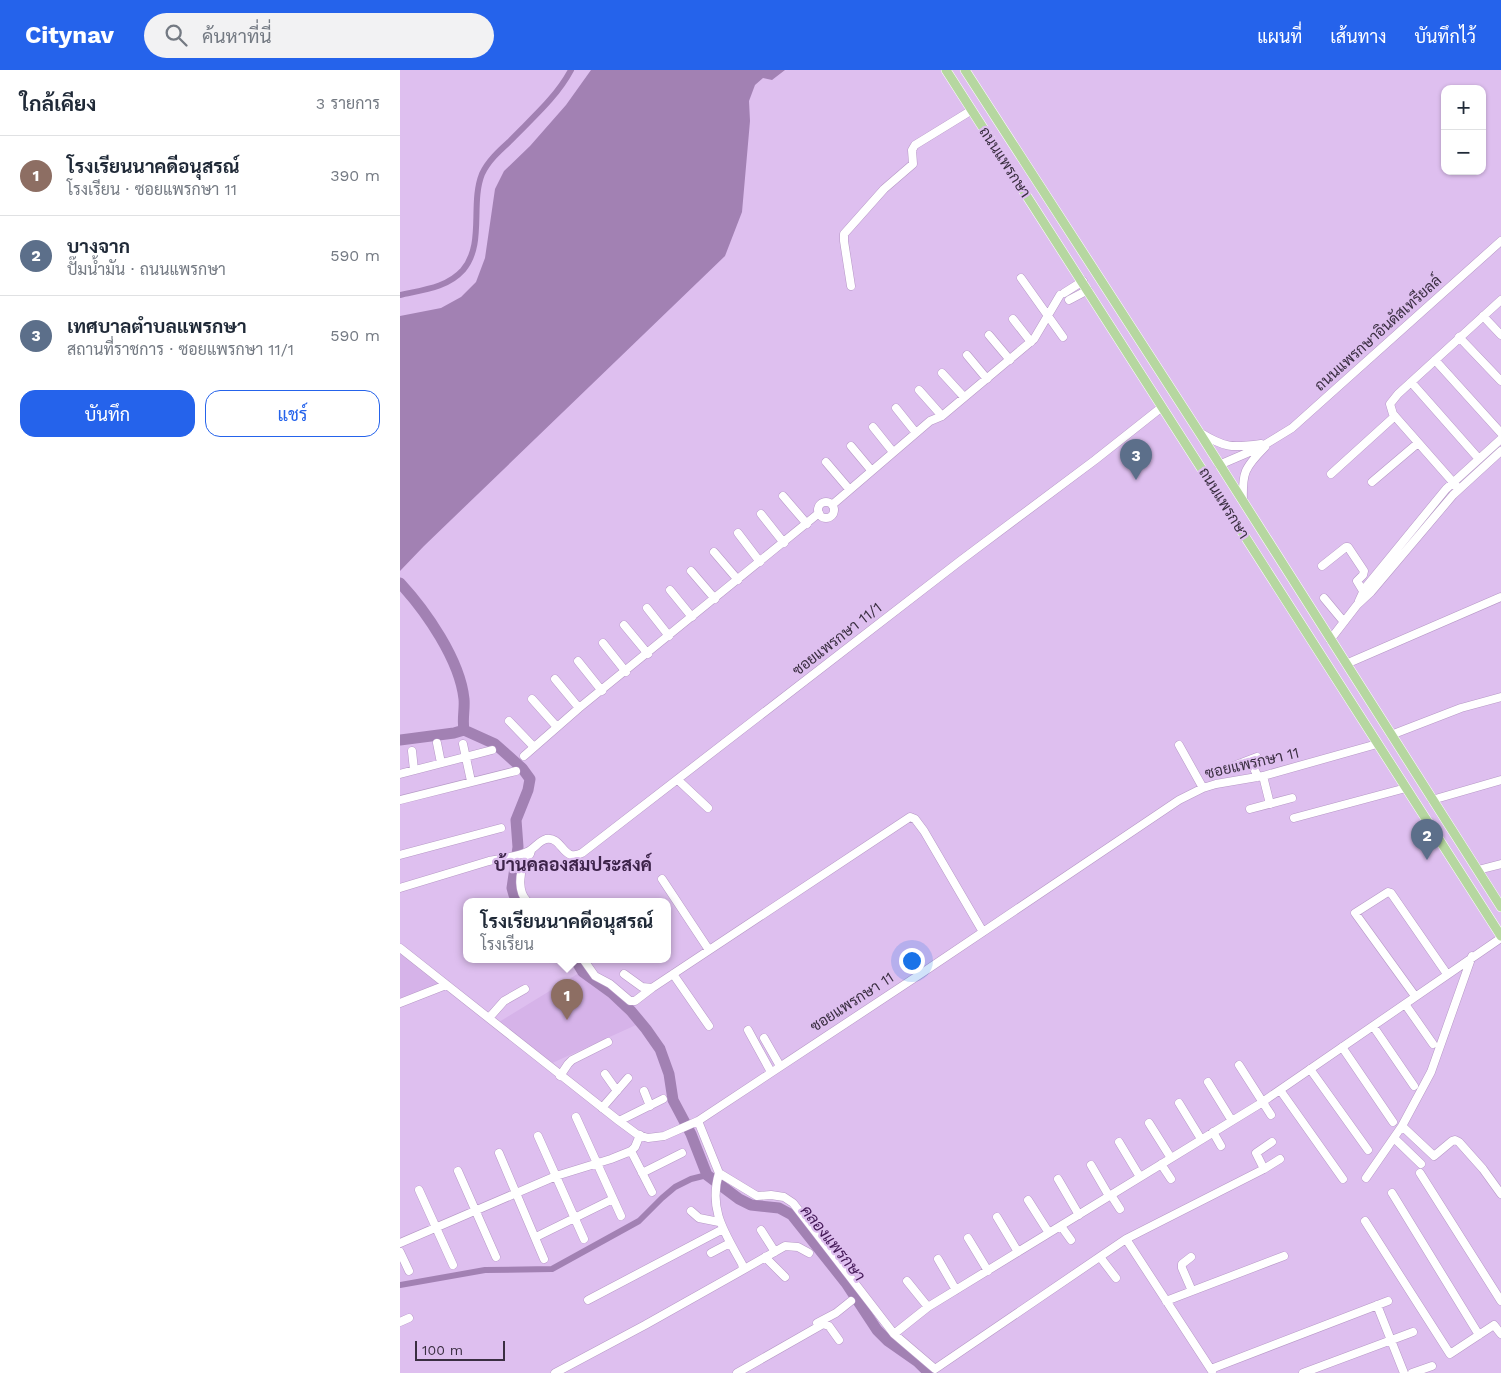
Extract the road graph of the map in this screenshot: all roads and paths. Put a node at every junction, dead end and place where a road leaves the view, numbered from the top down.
1 (946, 70) edge
2 (967, 71) edge
3 (972, 110) junction
4 (1026, 164) junction
5 (1013, 173) junction
6 (1501, 241) edge
7 (1021, 278) dead end
8 (1082, 281) junction
9 (851, 286) dead end
10 (1088, 290) junction
11 (1063, 299) junction
12 (1501, 300) edge
13 (1048, 315) junction
14 (1483, 316) junction
15 (1013, 319) dead end
16 (989, 335) dead end
17 (1501, 335) edge
18 (1063, 337) dead end
19 (1459, 338) junction
20 (1031, 342) junction
21 (967, 355) dead end
22 (1010, 360) junction
23 (1435, 360) junction
24 (942, 373) dead end
25 (987, 379) junction
26 (1501, 381) edge
27 (1411, 382) junction
28 (919, 390) dead end
29 (964, 397) junction
30 (1162, 407) junction
31 (896, 408) dead end
32 (942, 416) junction
33 (1395, 416) junction
34 (873, 427) dead end
35 (1199, 432) junction
36 (916, 433) junction
37 (1501, 433) edge
38 (1501, 439) edge
39 (1270, 442) junction
40 (1418, 443) junction
41 (851, 446) dead end
42 (893, 452) junction
43 (1499, 456) edge
44 (1479, 460) junction
45 (826, 462) dead end
46 (1219, 465) junction
47 (871, 470) junction
48 (1331, 474) dead end
49 (1372, 482) dead end
50 (1454, 482) junction
51 (849, 489) junction
52 (1459, 489) junction
53 (783, 496) dead end
54 (1244, 503) junction
55 (760, 514) dead end
56 (807, 524) junction
57 (738, 533) dead end
58 (1413, 536) junction
59 (784, 543) junction
60 (714, 552) dead end
61 (760, 562) junction
62 (1322, 566) dead end
63 (691, 571) dead end
64 (738, 580) junction
65 (670, 590) dead end
66 (1363, 591) junction
67 (1501, 596) edge
68 (1324, 598) dead end
69 (715, 599) junction
70 (1357, 605) junction
71 (646, 608) dead end
72 (692, 617) junction
73 (1344, 622) junction
74 (624, 625) dead end
75 (669, 636) junction
76 (1330, 640) junction
77 (603, 642) dead end
78 (648, 654) junction
79 (578, 661) dead end
80 (1346, 664) junction
81 (626, 672) junction
82 (555, 679) dead end
83 (602, 691) junction
84 (1501, 696) edge
85 (532, 699) dead end
86 (579, 708) junction
87 (509, 721) dead end
88 (557, 727) junction
89 (1391, 735) junction
90 (437, 744) dead end
91 (463, 744) dead end
92 (1377, 744) junction
93 (1179, 745) dead end
94 (533, 746) junction
95 (492, 750) dead end
96 (412, 751) dead end
97 (465, 756) junction
98 (524, 756) dead end
99 (441, 763) junction
100 (414, 770) junction
101 (1224, 770) dead end
102 (516, 771) dead end
103 (400, 774) edge
104 (1260, 776) junction
105 (678, 780) junction
106 (1501, 780) edge
107 (471, 781) junction
108 (1203, 788) junction
109 (1406, 788) junction
110 (1292, 798) dead end
111 (400, 800) edge
112 (1432, 800) junction
113 (1270, 804) junction
114 (708, 808) dead end
115 (1250, 809) dead end
116 (1294, 818) dead end
117 (501, 828) dead end
118 (529, 851) junction
119 (400, 854) edge
120 (1501, 864) edge
121 (1478, 870) junction
122 (662, 879) dead end
123 (400, 888) edge
124 (525, 898) edge
125 (1501, 906) edge
126 (983, 932) junction
127 (1501, 937) edge
128 (400, 948) edge
129 (708, 950) junction
130 (1472, 956) junction
131 (585, 963) edge
132 (624, 974) dead end
133 (673, 974) junction
134 (1448, 974) junction
135 (446, 985) junction
136 (652, 988) junction
137 (525, 989) dead end
138 (1415, 996) junction
139 (400, 1003) edge
140 (1405, 1004) junction
141 (489, 1018) junction
142 (710, 1026) dead end
143 (1373, 1026) junction
144 (748, 1030) dead end
145 (764, 1038) dead end
146 (608, 1042) dead end
147 (1433, 1044) dead end
148 (1342, 1046) junction
149 (1239, 1065) dead end
150 (780, 1066) junction
151 (1310, 1069) junction
152 (771, 1072) junction
153 (605, 1074) dead end
154 (560, 1076) junction
155 (628, 1078) dead end
156 (1208, 1082) dead end
157 (1414, 1086) dead end
158 (617, 1090) junction
159 (1280, 1090) junction
160 (644, 1091) dead end
161 (663, 1099) dead end
162 (1262, 1102) junction
163 (1179, 1103) dead end
164 (650, 1106) junction
165 (602, 1108) junction
166 (1271, 1115) dead end
167 (576, 1117) dead end
168 (618, 1121) junction
169 (1232, 1121) junction
170 (695, 1122) junction
171 (1393, 1122) dead end
172 (1149, 1123) dead end
173 (1402, 1126) junction
174 (1214, 1132) junction
175 (538, 1136) dead end
176 (640, 1136) junction
177 (1394, 1138) junction
178 (1201, 1140) junction
179 (1120, 1142) dead end
180 (1272, 1142) dead end
181 (1221, 1146) dead end
182 (1368, 1150) dead end
183 (631, 1151) junction
184 (499, 1153) dead end
185 (682, 1153) dead end
186 (1171, 1158) junction
187 (1280, 1159) dead end
188 (596, 1162) junction
189 (1161, 1164) junction
190 (1421, 1164) dead end
191 (1091, 1165) dead end
192 (1264, 1169) junction
193 (458, 1171) dead end
194 (642, 1173) junction
195 (1420, 1173) dead end
196 (556, 1176) junction
197 (718, 1176) junction
198 (1140, 1177) junction
199 (1171, 1178) dead end
200 (1366, 1178) dead end
201 (1058, 1179) dead end
202 (1343, 1180) dead end
203 (419, 1190) dead end
204 (652, 1192) dead end
205 (1392, 1193) dead end
206 (516, 1194) junction
207 (1501, 1194) edge
208 (1110, 1196) junction
209 (613, 1199) junction
210 (1028, 1200) dead end
211 (1120, 1209) dead end
212 (476, 1211) junction
213 (691, 1211) dead end
214 (1079, 1215) junction
215 (621, 1216) dead end
216 (997, 1217) dead end
217 (574, 1218) junction
218 (1365, 1221) dead end
219 (721, 1226) junction
220 (1061, 1226) junction
221 (436, 1228) junction
222 (761, 1230) dead end
223 (1050, 1233) junction
224 (536, 1237) junction
225 (968, 1238) dead end
226 (584, 1239) dead end
227 (1126, 1239) junction
228 (1071, 1240) dead end
229 (730, 1242) junction
230 (400, 1244) edge
231 (400, 1252) edge
232 (775, 1252) junction
233 (1018, 1252) junction
234 (711, 1253) dead end
235 (809, 1254) dead end
236 (1284, 1256) dead end
237 (496, 1257) dead end
238 (765, 1257) junction
239 (1100, 1257) junction
240 (1191, 1257) dead end
241 (938, 1259) dead end
242 (544, 1260) dead end
243 (453, 1265) dead end
244 (409, 1271) dead end
245 (741, 1271) junction
246 (988, 1271) junction
247 (785, 1277) dead end
248 (1116, 1278) dead end
249 (907, 1281) dead end
250 (956, 1290) junction
251 (1192, 1291) junction
252 (588, 1300) dead end
253 (851, 1301) dead end
254 (1166, 1301) junction
255 (1388, 1301) dead end
256 (1501, 1301) edge
257 (1377, 1305) junction
258 (928, 1308) junction
259 (409, 1318) dead end
260 (400, 1322) edge
261 (1498, 1322) edge
262 (1413, 1332) dead end
263 (807, 1333) junction
264 (894, 1334) junction
265 (1501, 1334) edge
266 (1480, 1335) junction
267 (839, 1340) dead end
268 (1392, 1340) junction
269 (1432, 1366) dead end
270 (1212, 1371) edge
271 (555, 1373) edge
272 (737, 1373) edge
273 (1304, 1373) edge
274 (1404, 1373) edge
275 (1412, 1373) edge

1 - 3 main road, ถนนแพรกษา
2 - 4 main road, ถนนแพรกษา
3 - 5 main road, ถนนแพรกษา
3 - 9 street
4 - 5 main road
4 - 35 main road, ถนนแพรกษา
5 - 8 main road, ถนนแพรกษา
6 - 39 street, ถนนแพรกษาอินดัสเทรียลล์
7 - 13 street
8 - 10 main road, ถนนแพรกษา
8 - 11 street
10 - 11 street
10 - 30 main road, ถนนแพรกษา
11 - 13 street
12 - 14 street
13 - 18 street
13 - 20 street
14 - 17 street
14 - 19 street
15 - 20 street
16 - 22 street
19 - 23 street
19 - 26 street
20 - 22 street
21 - 25 street
22 - 25 street
23 - 27 street
23 - 37 street
24 - 29 street
25 - 29 street
27 - 33 street
27 - 44 street
28 - 32 street
29 - 32 street
30 - 92 main road, ถนนแพรกษา
30 - 105 street, ซอยแพรกษา 11/1
31 - 36 street
32 - 36 street
33 - 40 street
33 - 48 street
34 - 42 street
35 - 39 street, ถนนแพรกษาอินดัสเทรียลล์
35 - 46 main road, ถนนแพรกษา
36 - 42 street
38 - 44 street
39 - 46 street, ถนนแพรกษาอินดัสเทรียลล์
39 - 54 street, ถนนแพรกษาอินดัสเทรียลล์
40 - 49 street
40 - 50 street
41 - 47 street
42 - 47 street
43 - 52 street
44 - 50 street
45 - 51 street
46 - 54 main road, ถนนแพรกษา
47 - 51 street
50 - 52 street
50 - 58 street
51 - 56 street
52 - 58 street
53 - 56 street
54 - 76 main road, ถนนแพรกษา
55 - 59 street
56 - 59 street
57 - 61 street
58 - 66 street
58 - 70 street
59 - 61 street
60 - 64 street
61 - 64 street
62 - 66 street
63 - 69 street
64 - 69 street
65 - 72 street
66 - 70 street
67 - 80 street
68 - 73 street
69 - 72 street
70 - 73 street
71 - 75 street
72 - 75 street
73 - 76 street
74 - 78 street
75 - 78 street
76 - 80 main road, ถนนแพรกษา
77 - 81 street
78 - 81 street
79 - 83 street
80 - 89 main road, ถนนแพรกษา
81 - 83 street
82 - 86 street
83 - 86 street
84 - 89 street
85 - 88 street
86 - 88 street
87 - 94 street
88 - 94 street
89 - 112 main road, ถนนแพรกษา
90 - 99 street
91 - 97 street
92 - 104 street, ซอยแพรกษา 11
92 - 109 main road, ถนนแพรกษา
93 - 108 street
94 - 98 street
95 - 97 street
96 - 100 street
97 - 99 street
97 - 107 street
99 - 100 street
100 - 103 street
101 - 104 street
102 - 107 street
104 - 108 street, ซอยแพรกษา 11
104 - 113 street
105 - 114 street
105 - 118 street, ซอยแพรกษา 11/1
106 - 112 street
107 - 111 street
108 - 126 street, ซอยแพรกษา 11
109 - 116 street
109 - 127 main road, ถนนแพรกษา
110 - 113 street
112 - 121 main road, ถนนแพรกษา
113 - 115 street
117 - 119 street
118 - 123 street
118 - 124 street
120 - 121 street
121 - 125 main road, ถนนแพรกษา
122 - 129 street
126 - 129 street
126 - 150 street, ซอยแพรกษา 11
127 - 130 street
128 - 135 street
129 - 133 street
130 - 134 street
130 - 173 street
131 - 136 street
132 - 136 street
133 - 136 street
133 - 142 street
134 - 138 street
134 - 138 street
135 - 139 street
135 - 141 street
137 - 141 street
138 - 140 street
140 - 143 street
140 - 147 street
141 - 154 street
143 - 148 street
143 - 157 street
144 - 152 street
145 - 150 street
146 - 154 street
148 - 151 street
148 - 171 street
149 - 162 street
150 - 152 street, ซอยแพรกษา 11
151 - 159 street
151 - 182 street
152 - 170 street, ซอยแพรกษา 11
153 - 158 street
154 - 165 street
155 - 158 street
156 - 169 street
158 - 165 street
159 - 162 street
159 - 202 street
160 - 164 street
161 - 164 street
162 - 166 street
162 - 169 street
163 - 178 street
164 - 168 street
165 - 168 street
167 - 188 street
168 - 176 street
169 - 174 street
170 - 176 street, ซอยแพรกษา 11
170 - 197 street
172 - 186 street
173 - 177 street
173 - 207 street
174 - 178 street
174 - 181 street
175 - 196 street
176 - 183 street
177 - 190 street
177 - 200 street
178 - 186 street
179 - 198 street
180 - 192 street
183 - 188 street
183 - 194 street
184 - 206 street
185 - 194 street
186 - 189 street
187 - 192 street
188 - 196 street
188 - 209 street
189 - 198 street
189 - 199 street
191 - 208 street
192 - 227 street
193 - 212 street
194 - 204 street
195 - 256 street
196 - 206 street
196 - 217 street
197 - 219 street
197 - 264 street
198 - 208 street
201 - 214 street
203 - 221 street
205 - 266 street
206 - 212 street
206 - 224 street
208 - 211 street
208 - 214 street
209 - 215 street
209 - 217 street
210 - 223 street
212 - 221 street
212 - 237 street
213 - 219 street
214 - 220 street
216 - 233 street
217 - 224 street
217 - 226 street
218 - 266 street
219 - 229 street
219 - 252 street
220 - 223 street
220 - 228 street
221 - 230 street
221 - 243 street
222 - 232 street
223 - 233 street
224 - 242 street
225 - 246 street
227 - 239 street
227 - 254 street
229 - 234 street
229 - 245 street
231 - 244 street
232 - 235 street
232 - 238 street
233 - 246 street
236 - 251 street
238 - 245 street
238 - 247 street
239 - 248 street
239 - 264 street
240 - 251 street
241 - 250 street
245 - 271 street
246 - 250 street
249 - 258 street
250 - 258 street
251 - 254 street
253 - 263 street
254 - 270 street
255 - 257 street
257 - 268 street
257 - 270 street
258 - 264 street
259 - 260 street
261 - 265 street
261 - 266 street
262 - 268 street
263 - 267 street
263 - 272 street
268 - 273 street
268 - 274 street
269 - 275 street

